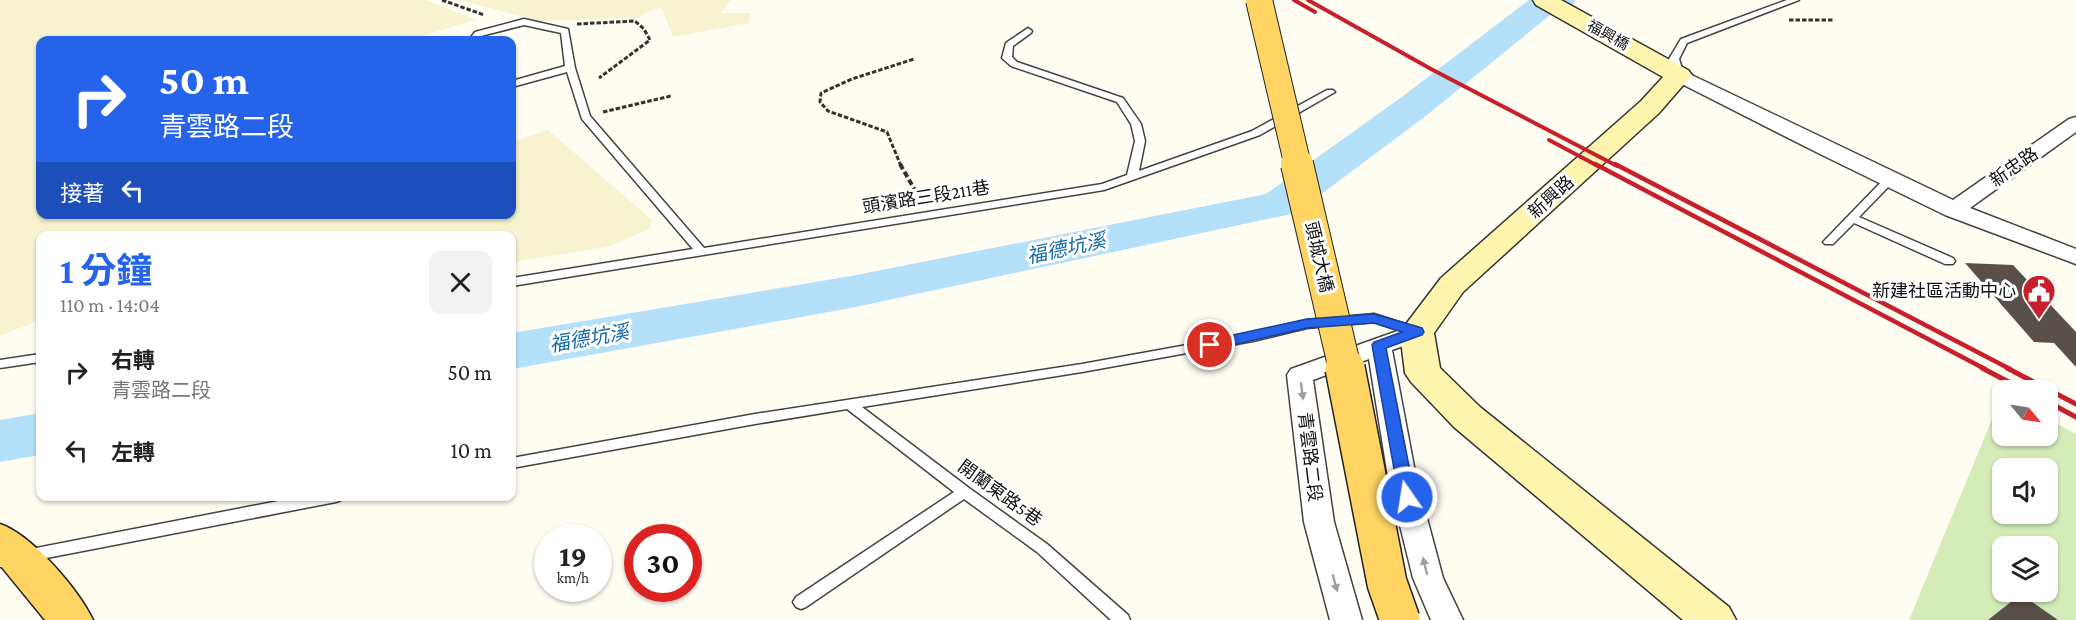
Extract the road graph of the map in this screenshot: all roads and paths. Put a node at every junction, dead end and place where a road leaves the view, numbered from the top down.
1 (442, 0) edge
2 (1259, 0) edge
3 (1544, 0) edge
4 (1795, 0) edge
5 (524, 22) junction
6 (549, 28) junction
7 (1028, 31) dead end
8 (476, 36) edge
9 (914, 59) dead end
10 (570, 68) junction
11 (1678, 75) junction
12 (599, 78) dead end
13 (516, 83) edge
14 (1330, 92) dead end
15 (671, 96) dead end
16 (585, 117) junction
17 (2076, 123) edge
18 (1132, 178) junction
19 (1889, 180) junction
20 (1953, 210) junction
21 (924, 215) junction
22 (1852, 218) junction
23 (1829, 242) dead end
24 (702, 253) junction
25 (2076, 256) edge
26 (1949, 261) dead end
27 (516, 281) edge
28 (1417, 332) junction
29 (1379, 345) junction
30 (36, 359) edge
31 (0, 364) edge
32 (849, 404) junction
33 (516, 462) edge
34 (964, 492) junction
35 (307, 501) edge
36 (7, 553) edge
37 (801, 602) dead end
38 (71, 620) edge
39 (1122, 620) edge
40 (1346, 620) edge
41 (1400, 620) edge
42 (1447, 620) edge
43 (1714, 620) edge

1 - 5 path
2 - 41 main road, 頭城大橋, bridge
3 - 11 street, 福興橋
4 - 11 lane
5 - 6 lane
5 - 8 lane
6 - 10 lane
6 - 12 path
7 - 18 lane
9 - 21 path
10 - 13 lane
10 - 16 lane
11 - 19 street
11 - 28 street, 新興路
14 - 18 lane, 頭濱路三段211巷
15 - 16 path
16 - 24 lane
17 - 20 street, 新忠路
18 - 21 lane, 頭濱路三段211巷
19 - 20 street
19 - 22 lane
20 - 25 street
21 - 24 lane, 頭濱路三段211巷
22 - 23 lane
22 - 26 lane
24 - 27 lane, 頭濱路三段211巷
28 - 29 street, 青雲路二段
28 - 32 lane
28 - 43 street
29 -> 40 street, 青雲路二段
42 -> 29 street
30 - 31 lane
32 - 33 lane
32 - 34 lane, 開蘭東路5巷
34 - 37 lane
34 - 39 lane, 開蘭東路5巷
35 - 36 lane
36 - 38 main road

